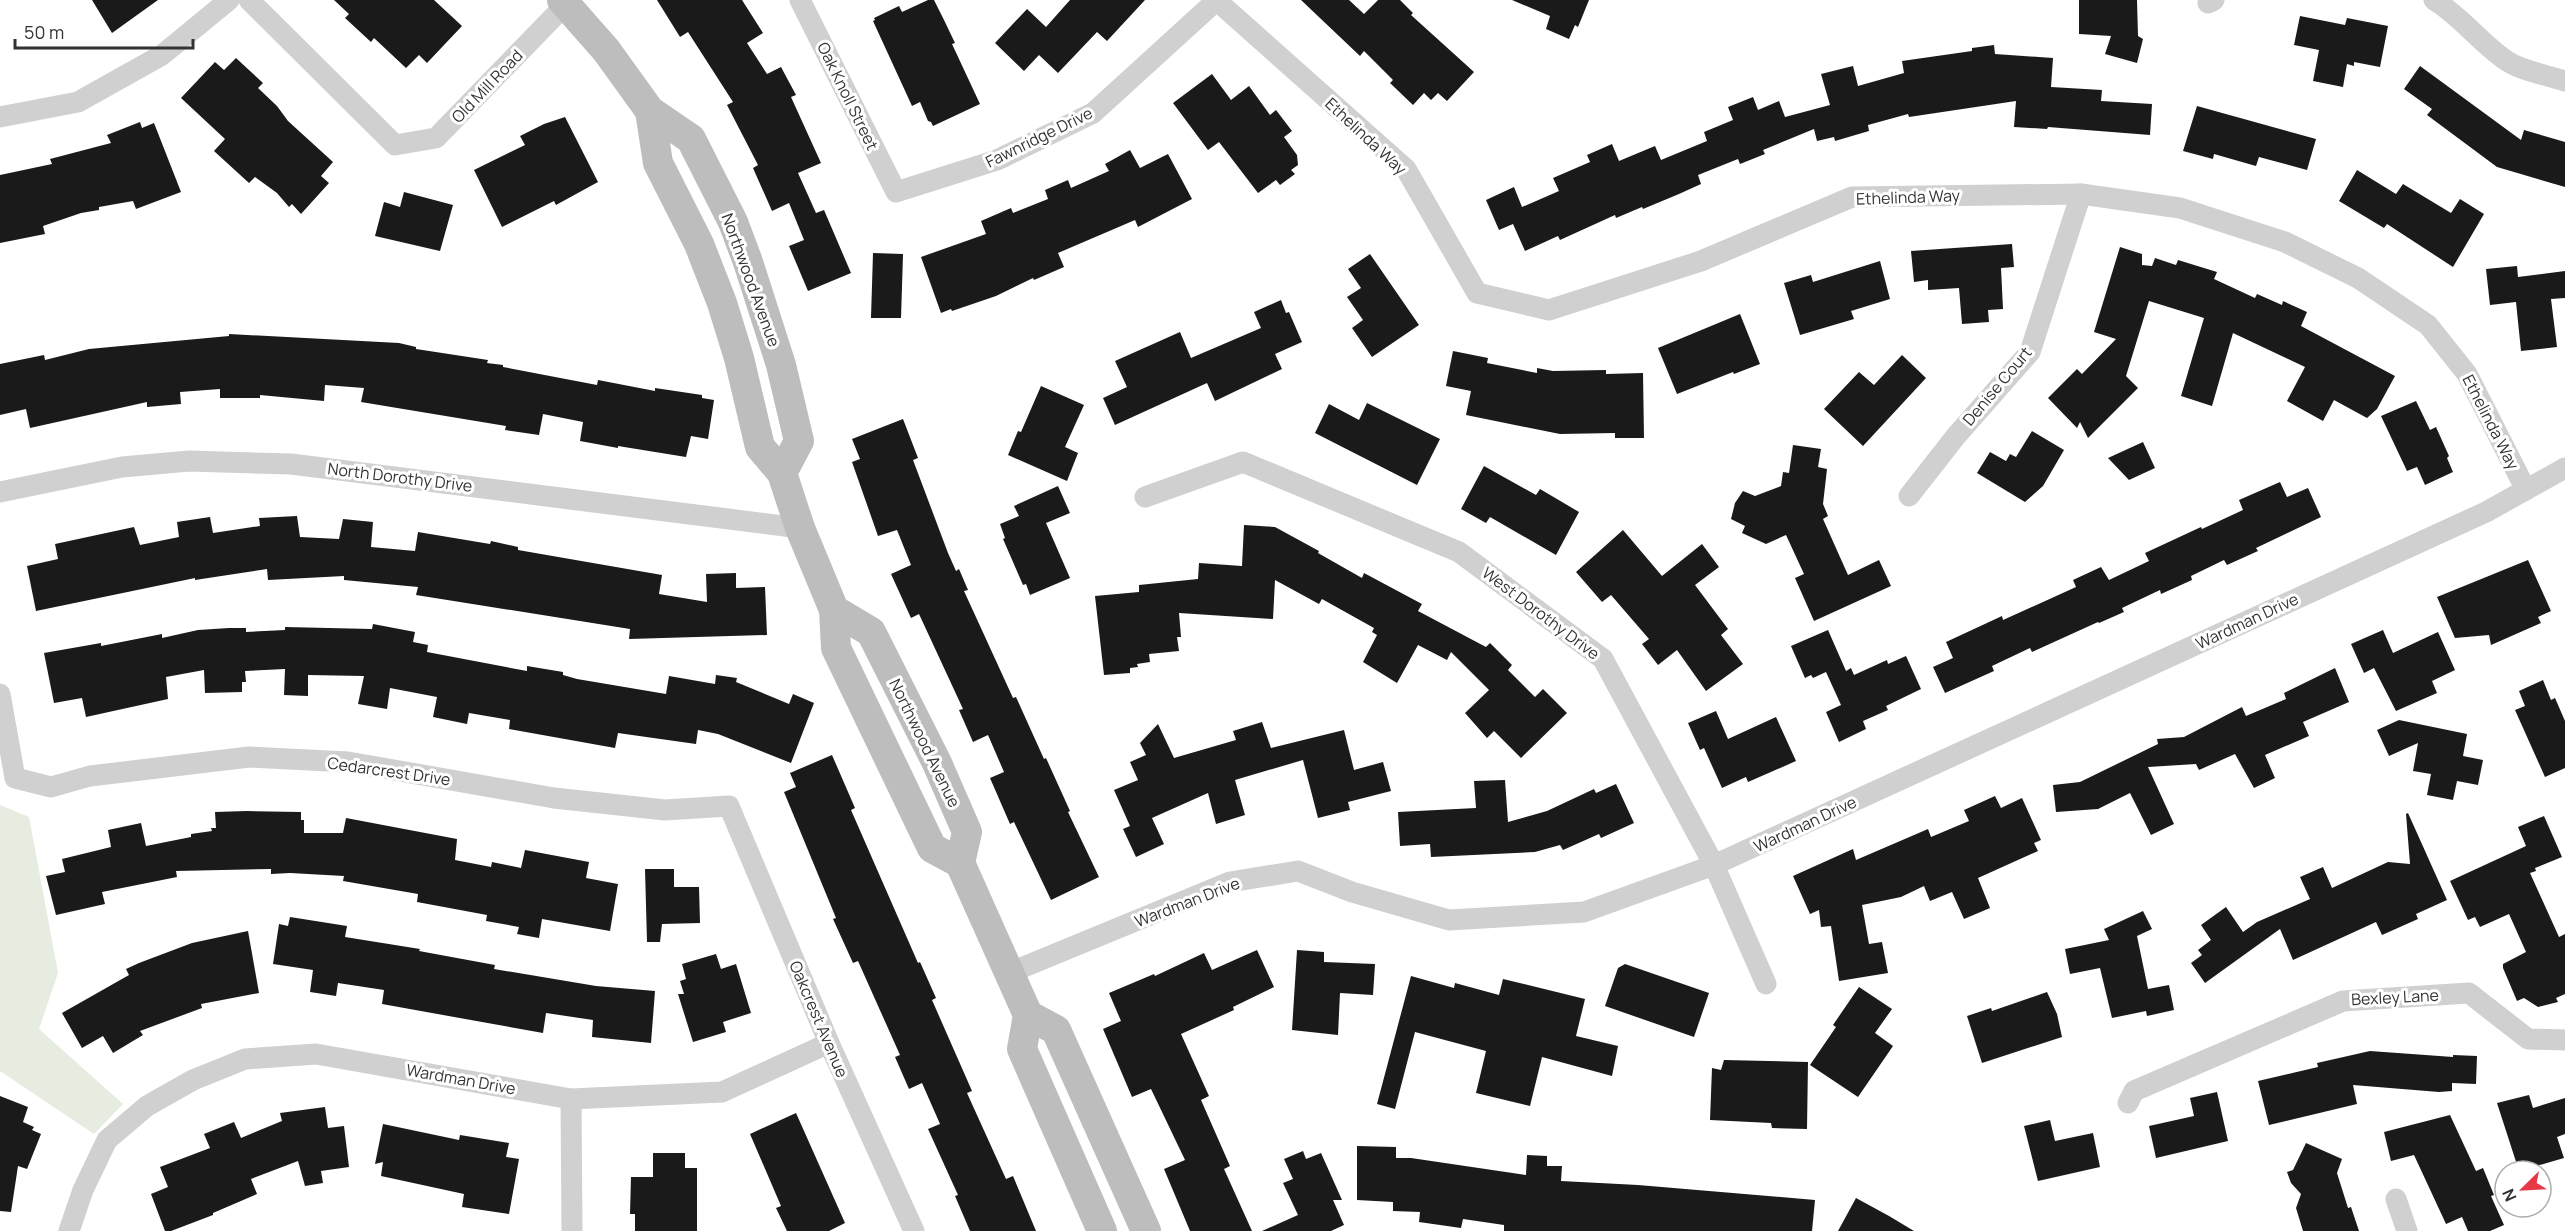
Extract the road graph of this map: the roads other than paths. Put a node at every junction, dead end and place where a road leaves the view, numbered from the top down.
1 (229, 0) edge
2 (249, 0) edge
3 (800, 0) edge
4 (1216, 0) edge
5 (2434, 0) edge
6 (570, 1) edge
7 (2565, 81) edge
8 (650, 111) junction
9 (0, 117) edge
10 (896, 192) joint
11 (2081, 194) junction
12 (2565, 468) edge
13 (782, 473) junction
14 (2526, 490) junction
15 (0, 492) edge
16 (1909, 496) dead end
17 (1145, 497) dead end
18 (800, 528) junction
19 (834, 610) junction
20 (0, 694) edge
21 (729, 806) joint
22 (960, 863) junction
23 (1714, 865) junction
24 (1009, 973) junction
25 (1766, 984) dead end
26 (1028, 1015) junction
27 (2565, 1040) edge
28 (829, 1043) junction
29 (571, 1099) junction
30 (2128, 1103) dead end
31 (2396, 1199) dead end
32 (69, 1231) edge
33 (572, 1231) edge
34 (914, 1231) edge
35 (1102, 1231) edge
36 (1146, 1231) edge
37 (2407, 1231) edge

1 - 9 street
2 - 6 street, Old Mill Road
3 - 10 street, Oak Knoll Street
4 - 10 street, Fawnridge Drive
4 - 11 street, Ethelinda Way
5 - 7 street
6 - 8 street, Northwood Avenue
8 - 13 street, Northwood Avenue
8 - 13 street, Northwood Avenue
11 - 14 street, Ethelinda Way
11 - 16 street, Denise Court
12 - 14 street, Wardman Drive
13 - 18 street, Northwood Avenue
14 - 23 street, Wardman Drive
15 - 18 street, North Dorothy Drive
17 - 23 street, West Dorothy Drive
18 - 19 street, Northwood Avenue
19 - 22 street, Northwood Avenue
19 - 22 street, Northwood Avenue
20 - 21 street, Cedarcrest Drive
21 - 28 street, Oakcrest Avenue
22 - 24 street
23 - 24 street, Wardman Drive
23 - 25 street, West Dorothy Drive
24 - 26 street
26 - 35 street
26 - 36 street
27 - 30 street, Bexley Lane
28 - 29 street, Wardman Drive
28 - 34 street, Oakcrest Avenue
29 - 32 street, Wardman Drive
29 - 33 street
31 - 37 street

